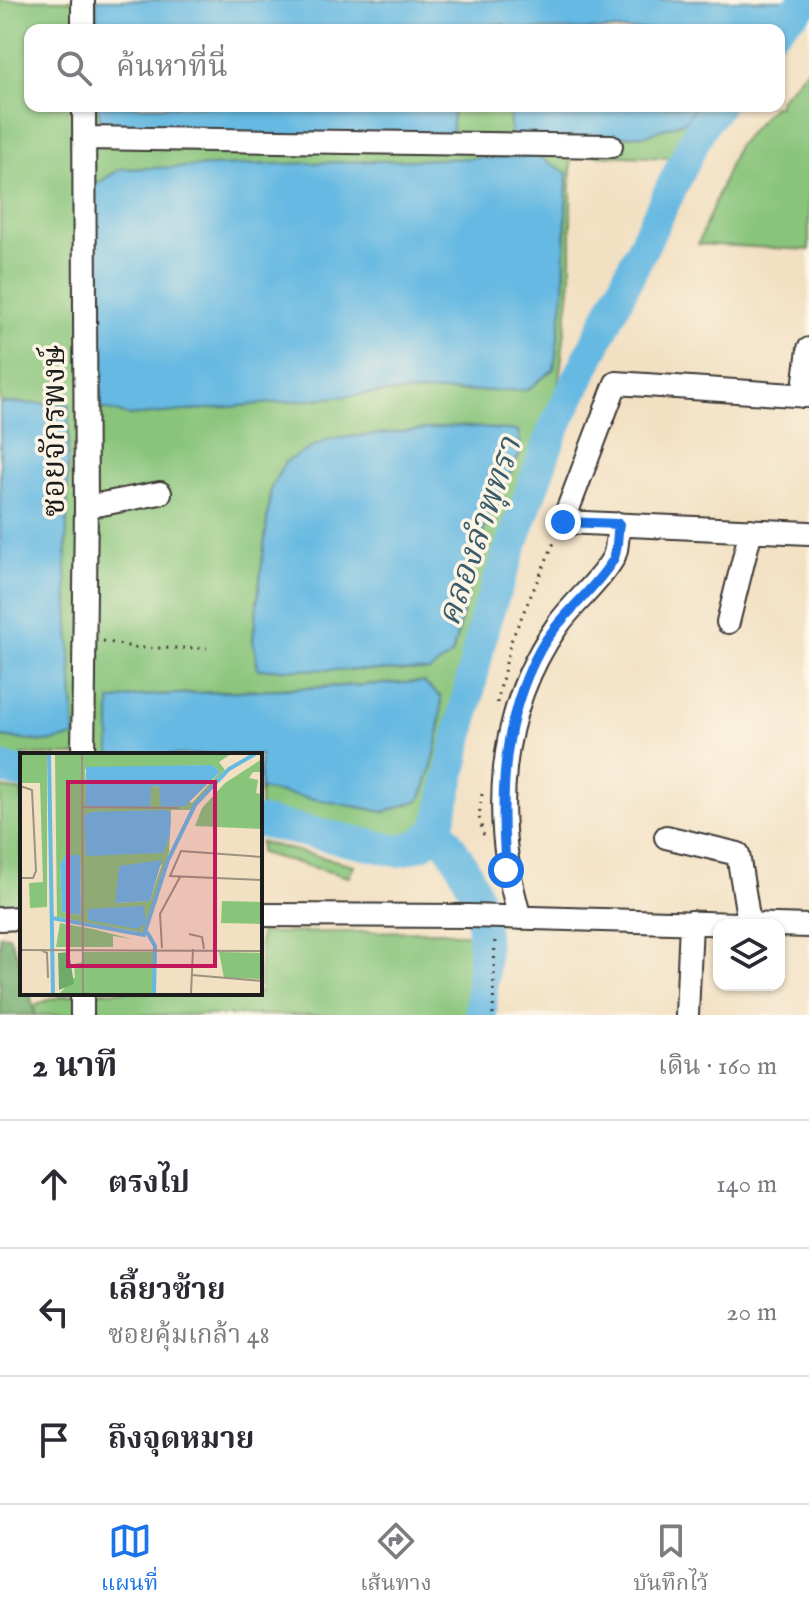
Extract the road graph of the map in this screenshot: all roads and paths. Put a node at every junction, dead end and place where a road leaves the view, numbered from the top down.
1 (83, 0) edge
2 (83, 24) edge
3 (84, 112) edge
4 (84, 138) junction
5 (611, 146) dead end
6 (809, 349) edge
7 (806, 396) edge
8 (160, 493) dead end
9 (86, 507) junction
10 (619, 524) junction
11 (751, 530) junction
12 (809, 533) edge
13 (728, 622) dead end
14 (84, 636) junction
15 (207, 648) dead end
16 (83, 753) edge
17 (666, 837) dead end
18 (262, 915) edge
19 (494, 917) junction
20 (20, 918) edge
21 (520, 918) junction
22 (0, 919) edge
23 (748, 919) edge
24 (691, 922) junction
25 (713, 922) edge
26 (785, 925) edge
27 (809, 926) edge
28 (493, 1015) edge
29 (687, 1015) edge

1 - 2 street
3 - 4 street, ซอยจักรพงษ์
4 - 5 street
4 - 9 street, ซอยจักรพงษ์
6 - 7 street
7 - 10 street
8 - 9 street
9 - 14 street, ซอยจักรพงษ์
10 - 11 street
10 - 21 street
11 - 12 street
11 - 13 street
14 - 15 path
14 - 16 street, ซอยจักรพงษ์
17 - 23 street
18 - 19 street
19 - 21 street
19 - 28 path
20 - 22 street
21 - 24 street
24 - 25 street
24 - 29 street
26 - 27 street

